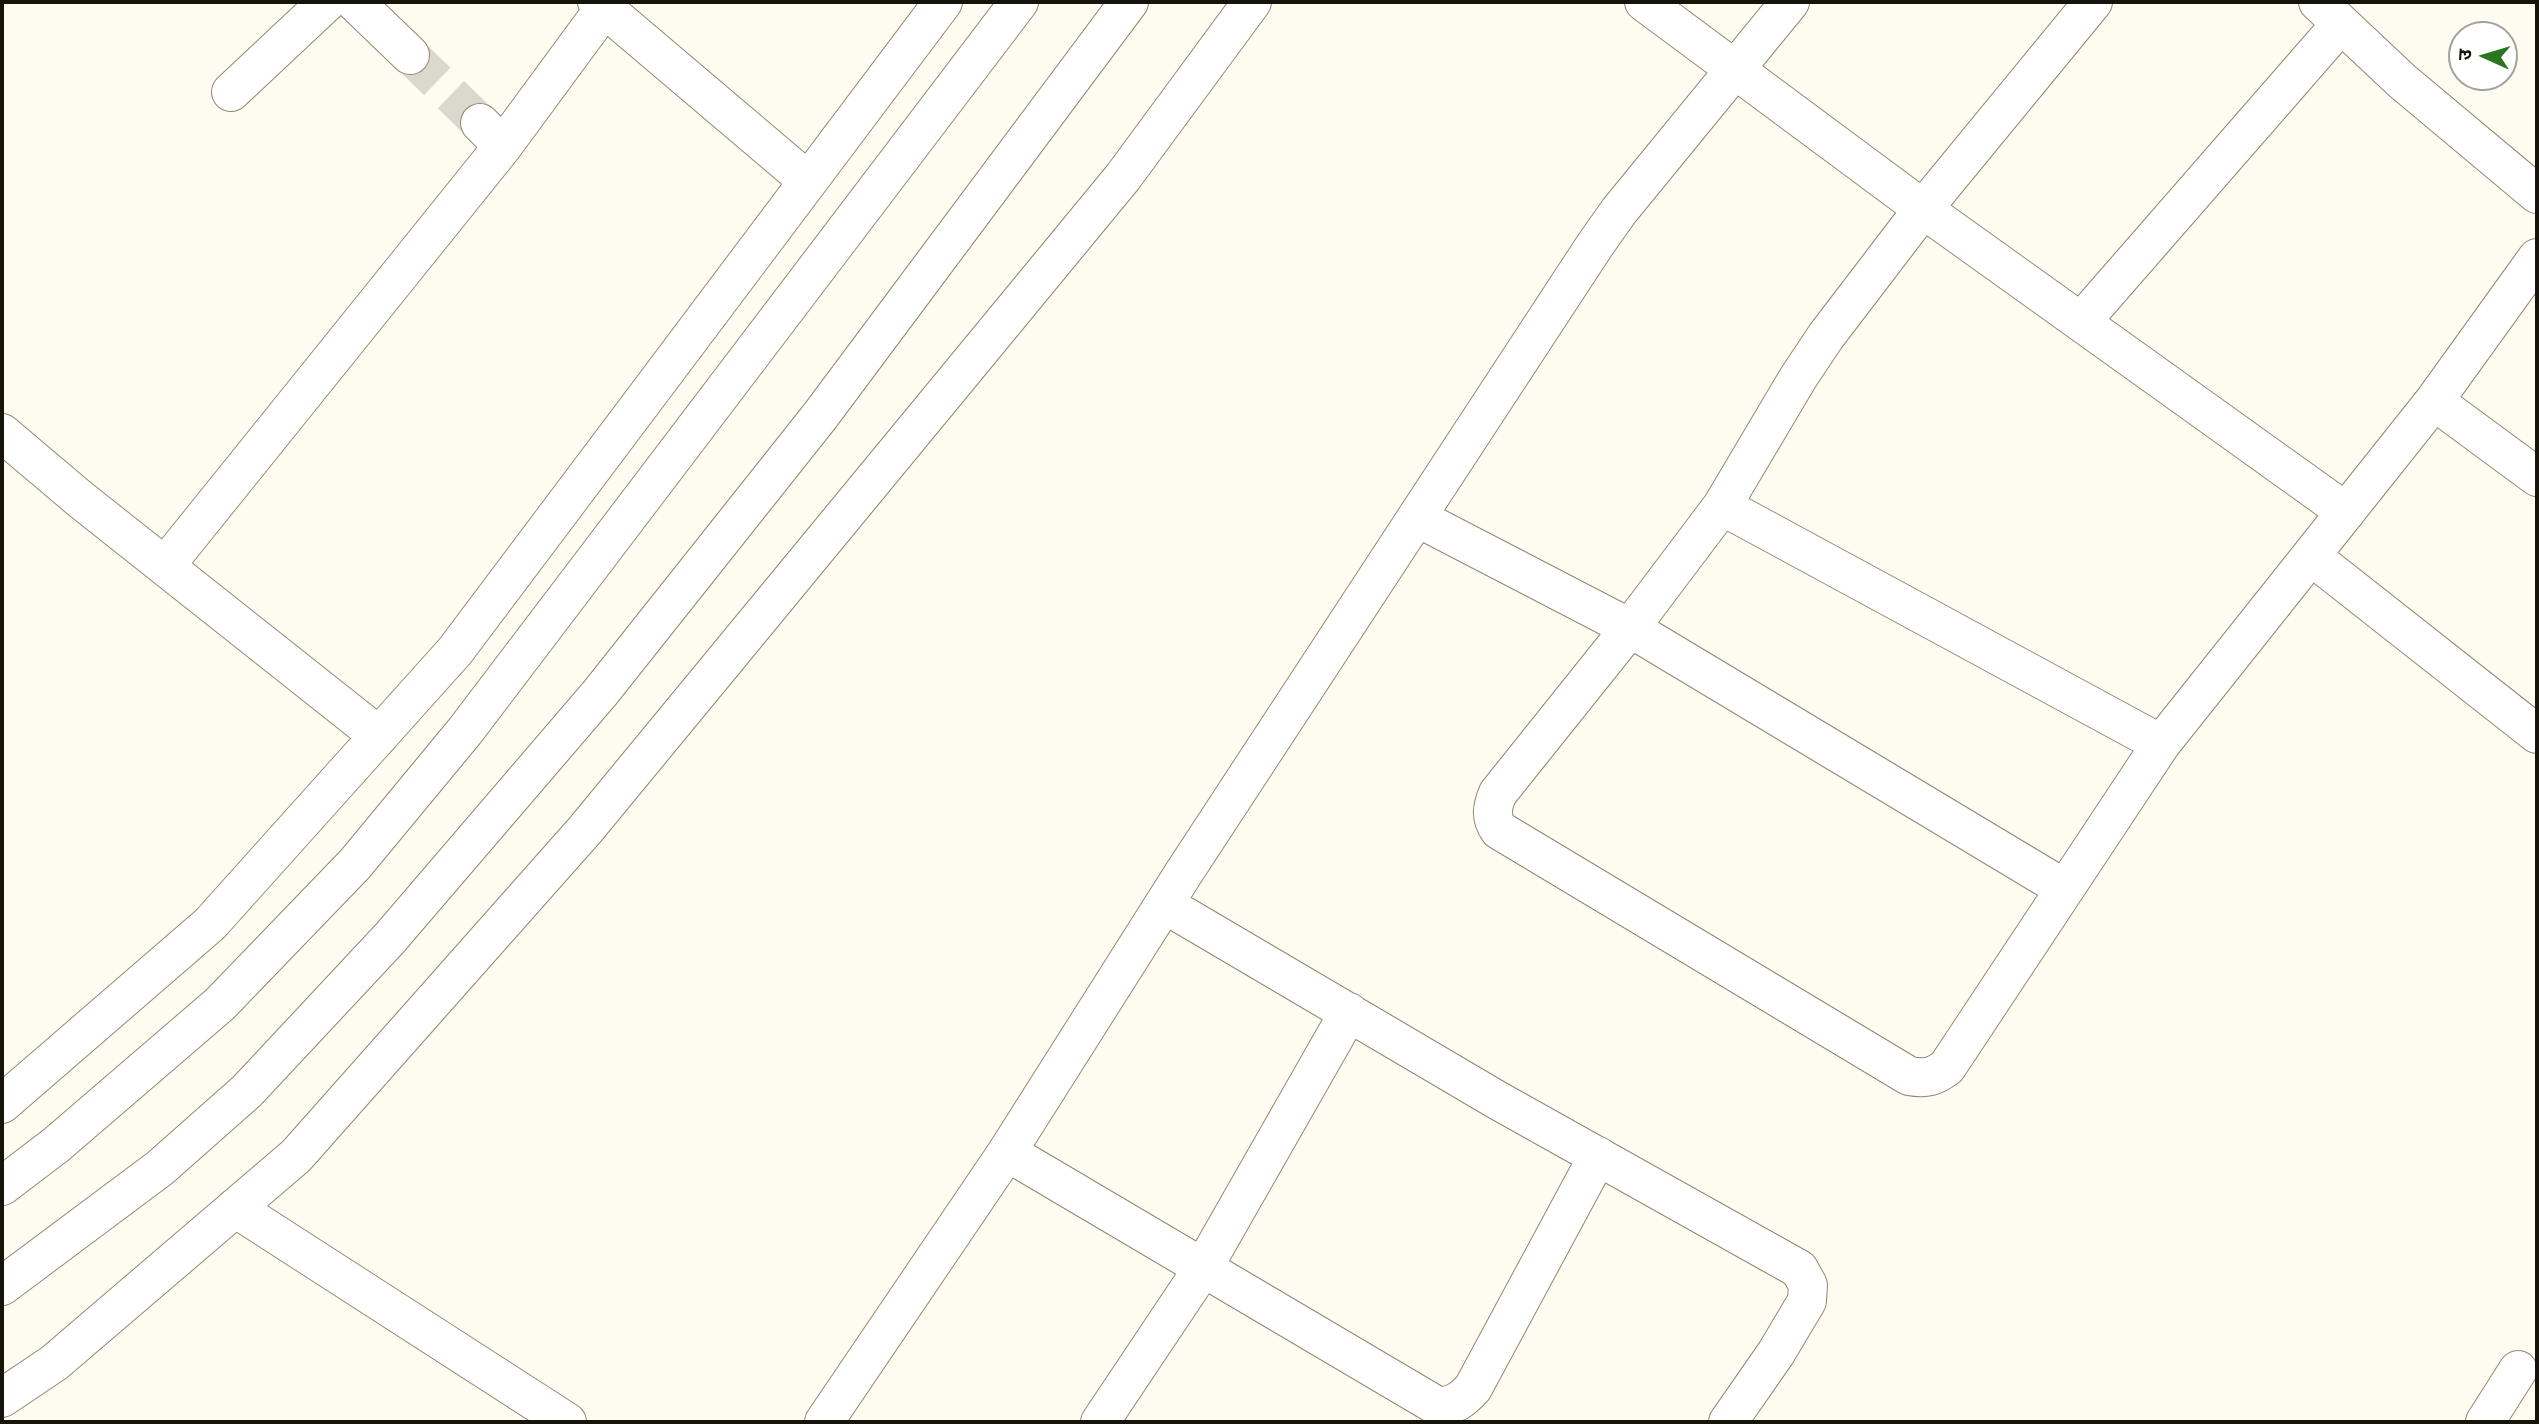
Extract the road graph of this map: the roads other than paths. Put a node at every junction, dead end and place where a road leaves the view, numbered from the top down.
1 (327, 2) edge
2 (355, 2) edge
3 (943, 2) edge
4 (1018, 2) edge
5 (1129, 2) edge
6 (1252, 2) edge
7 (1644, 2) edge
8 (1790, 2) edge
9 (2093, 2) edge
10 (603, 4) edge
11 (2329, 13) edge
12 (410, 55) tunnel mouth
13 (1734, 69) junction
14 (232, 92) dead end
15 (808, 181) junction
16 (2537, 194) edge
17 (1923, 209) junction
18 (2537, 258) edge
19 (2081, 322) junction
20 (2434, 401) junction
21 (2, 433) edge
22 (2537, 477) edge
23 (1722, 506) junction
24 (2346, 512) junction
25 (1418, 518) junction
26 (2311, 556) junction
27 (165, 566) junction
28 (1630, 628) junction
29 (2537, 734) edge
30 (379, 736) junction
31 (2161, 744) junction
32 (2065, 889) junction
33 (1164, 904) junction
34 (1349, 1012) junction
35 (2, 1104) edge
36 (1006, 1152) junction
37 (1598, 1156) junction
38 (2, 1185) edge
39 (236, 1208) junction
40 (1203, 1268) junction
41 (2, 1286) edge
42 (2518, 1370) dead end
43 (2, 1398) edge
44 (1737, 1419) edge
45 (567, 1422) edge
46 (824, 1422) edge
47 (1100, 1422) edge
48 (2485, 1422) edge

1 - 14 main road
2 - 12 main road
3 - 15 main road
4 - 38 main road
5 - 41 main road
6 - 39 main road
7 - 13 main road
8 - 13 main road
9 - 17 main road
10 - 15 main road
10 - 27 main road
11 - 16 main road
11 - 19 main road
13 - 17 main road
13 - 25 main road
15 - 30 main road
17 - 19 main road
17 - 23 main road
18 - 20 main road
19 - 24 main road
20 - 22 main road
20 - 24 main road
21 - 27 main road
23 - 28 main road
23 - 31 main road
24 - 26 main road
25 - 28 main road
25 - 33 main road
26 - 29 main road
26 - 31 main road
27 - 30 main road
28 - 32 main road
28 - 32 main road
30 - 35 main road
31 - 32 main road
33 - 34 main road
33 - 36 main road
34 - 37 main road
34 - 40 main road
36 - 40 main road
36 - 46 main road
37 - 40 main road
37 - 44 main road
39 - 43 main road
39 - 45 main road
40 - 47 main road
42 - 48 main road

